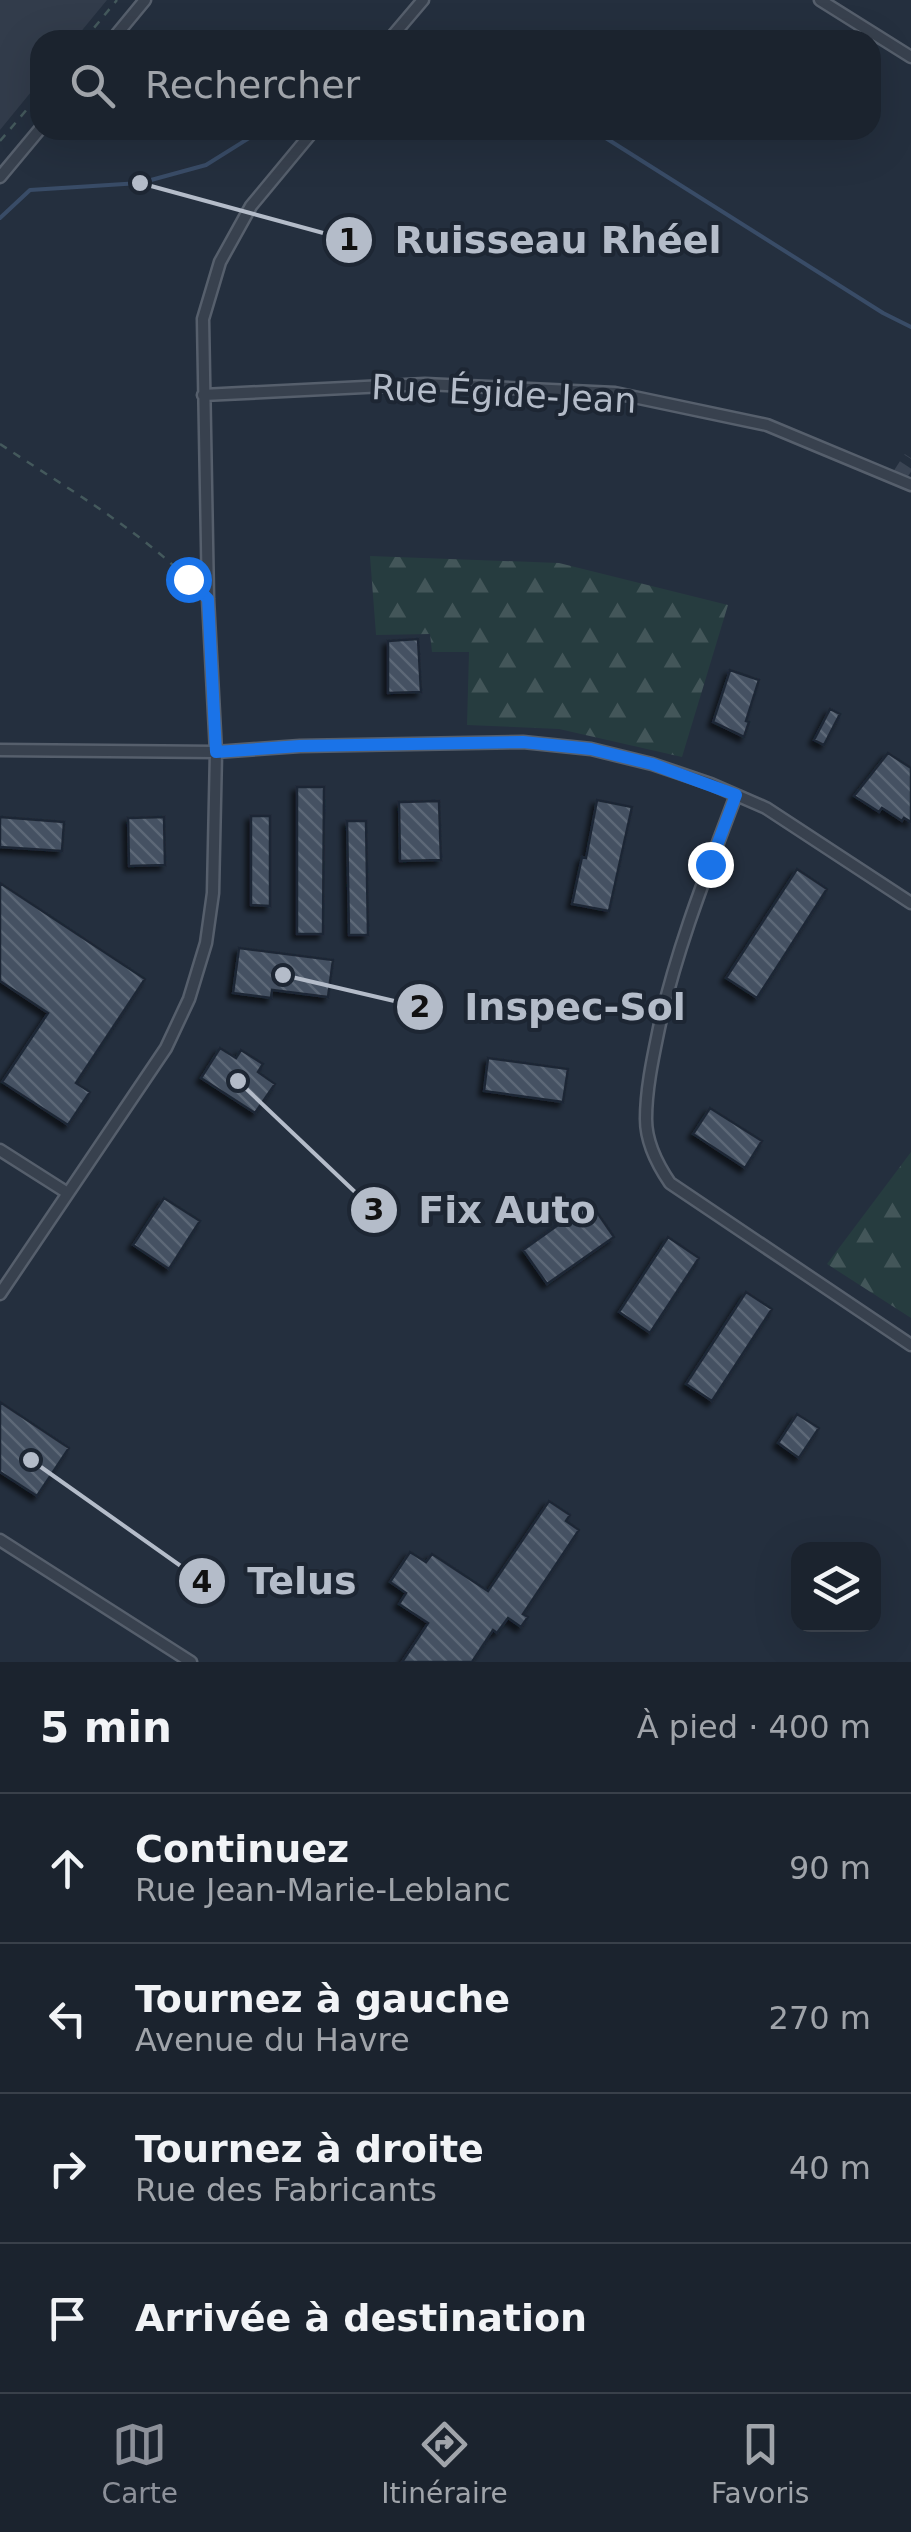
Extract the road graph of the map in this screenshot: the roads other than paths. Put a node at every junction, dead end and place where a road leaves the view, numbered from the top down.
1 (145, 0) edge
2 (423, 0) edge
3 (820, 0) edge
4 (120, 30) edge
5 (398, 30) edge
6 (869, 30) edge
7 (881, 38) edge
8 (911, 56) edge
9 (31, 140) edge
10 (306, 140) edge
11 (0, 177) edge
12 (203, 395) junction
13 (911, 485) edge
14 (0, 750) edge
15 (216, 752) junction
16 (736, 795) junction
17 (911, 903) edge
18 (0, 1150) edge
19 (66, 1192) junction
20 (0, 1294) edge
21 (911, 1345) edge
22 (0, 1540) edge
23 (191, 1662) edge

1 - 4 street
2 - 5 street
3 - 6 street
7 - 8 street
9 - 11 street
10 - 12 street
12 - 13 street, Rue Égide-Jean
12 - 15 street
14 - 15 street
15 - 16 street
15 - 19 street
16 - 17 street
16 - 21 street
18 - 19 street
19 - 20 street
22 - 23 street

